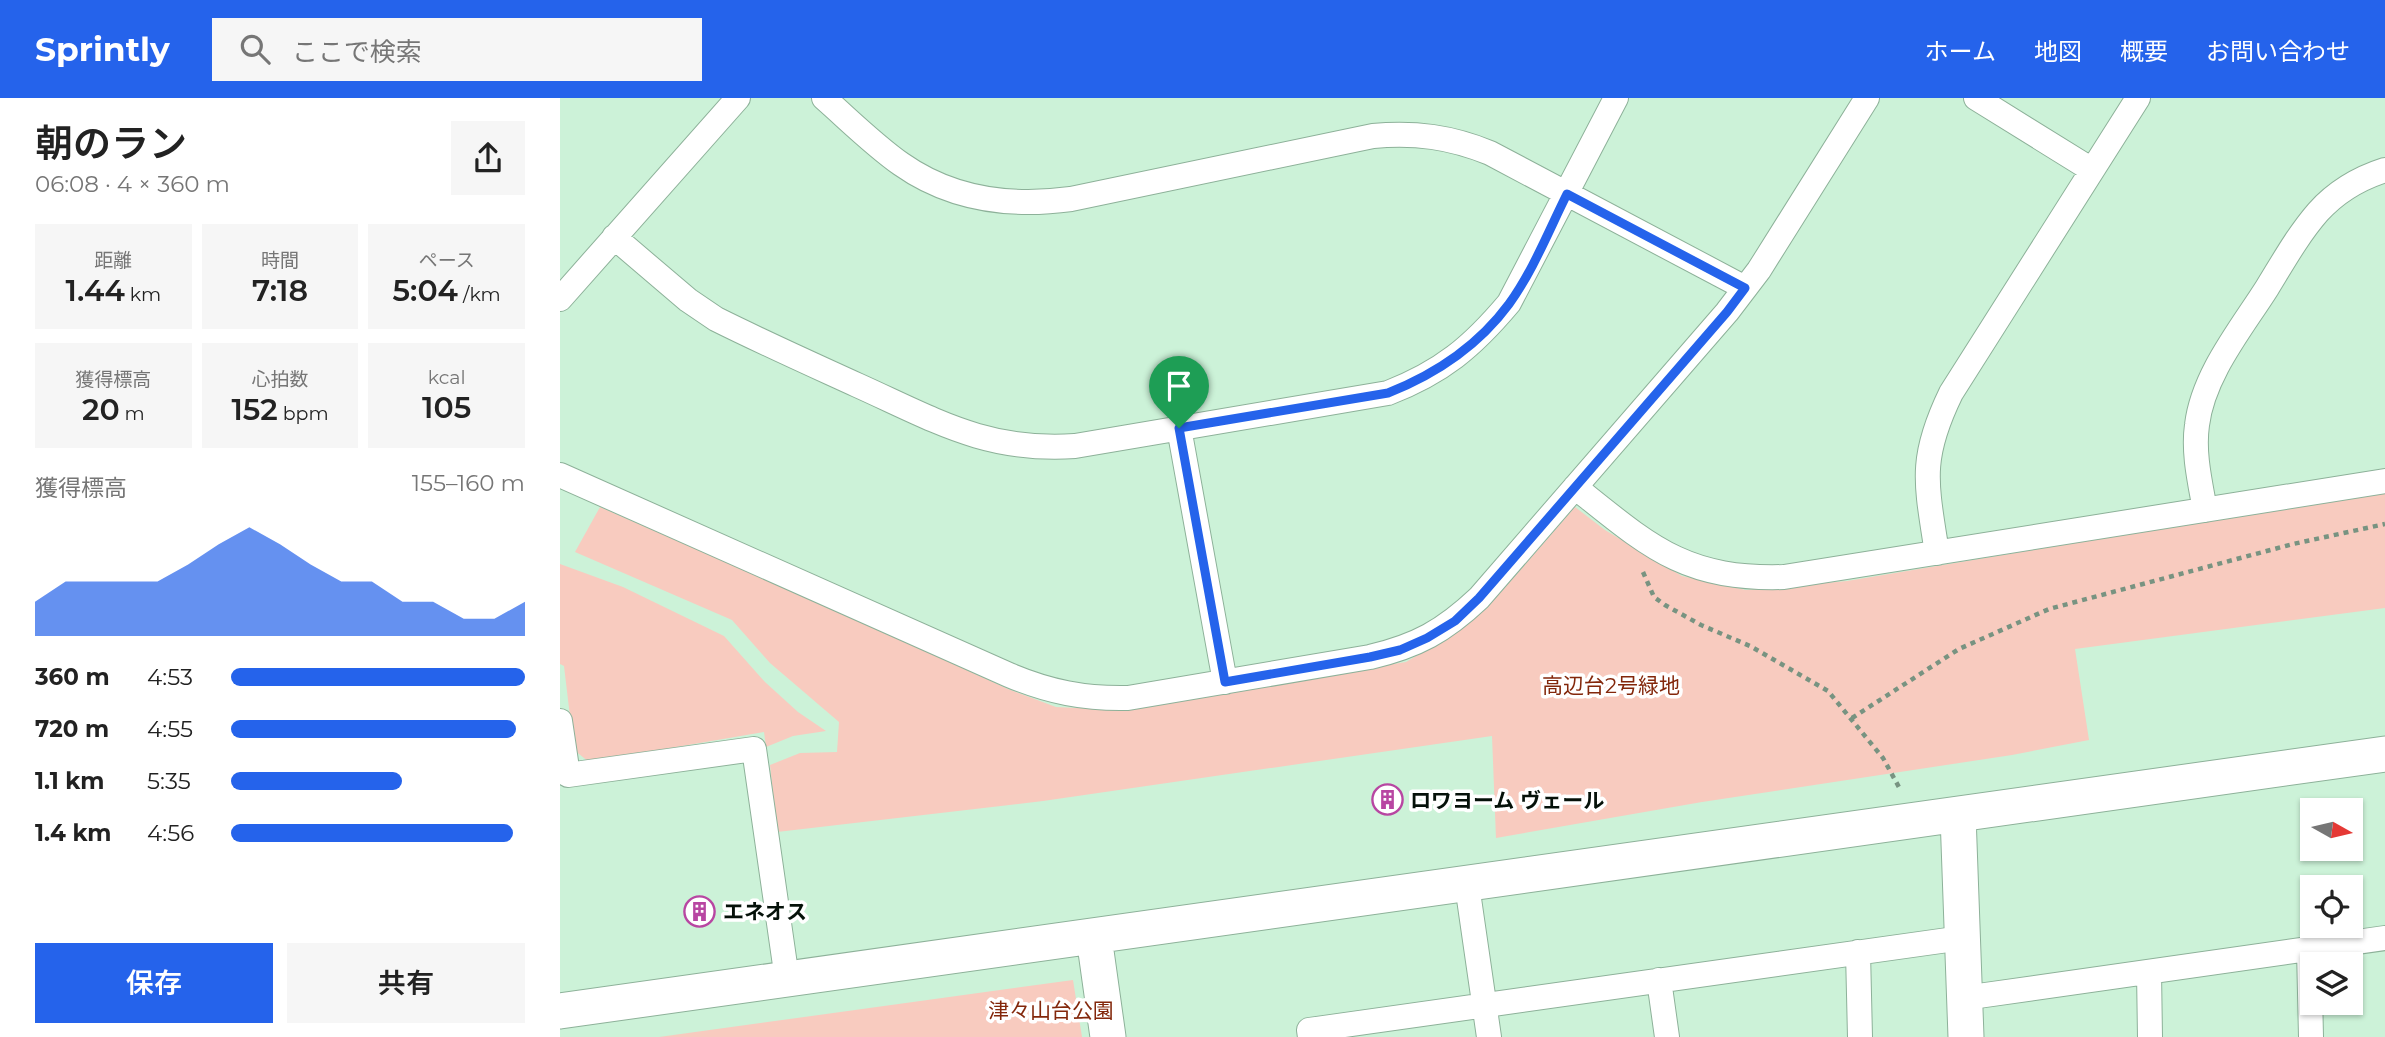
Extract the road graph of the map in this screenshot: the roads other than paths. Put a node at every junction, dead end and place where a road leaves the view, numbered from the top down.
1 (738, 98) edge
2 (824, 98) edge
3 (1616, 98) edge
4 (1867, 98) edge
5 (1976, 98) edge
6 (2138, 98) edge
7 (2092, 170) junction
8 (2385, 170) edge
9 (1567, 194) junction
10 (614, 237) junction
11 (1745, 288) junction
12 (560, 299) edge
13 (1179, 428) junction
14 (560, 475) edge
15 (2385, 481) edge
16 (1575, 487) junction
17 (2205, 510) junction
18 (1937, 552) junction
19 (1225, 682) junction
20 (560, 721) edge
21 (2385, 754) edge
22 (1958, 816) junction
23 (1467, 885) junction
24 (1094, 937) junction
25 (1962, 938) junction
26 (2385, 938) edge
27 (2309, 949) junction
28 (1858, 952) junction
29 (2149, 972) junction
30 (787, 979) junction
31 (1659, 980) junction
32 (1964, 998) junction
33 (1484, 1006) junction
34 (560, 1012) edge
35 (1108, 1037) edge
36 (1310, 1037) edge
37 (1489, 1037) edge
38 (1667, 1037) edge
39 (1860, 1037) edge
40 (1966, 1037) edge
41 (2150, 1037) edge
42 (2311, 1037) edge

1 - 10 street
2 - 9 street
3 - 9 street
4 - 11 street
5 - 7 street
6 - 7 street
7 - 18 street
8 - 17 street
9 - 11 street
9 - 13 street
10 - 12 street
10 - 13 street
11 - 16 street
13 - 19 street
14 - 19 street
15 - 17 street
16 - 18 street
16 - 19 street
17 - 18 street
20 - 30 street
21 - 22 street
22 - 23 street
22 - 25 street
23 - 24 street
23 - 33 street
24 - 30 street
24 - 35 street
25 - 28 street
25 - 32 street
26 - 27 street
27 - 29 street
27 - 42 street
28 - 31 street
28 - 39 street
29 - 32 street
29 - 41 street
30 - 34 street
31 - 33 street
31 - 38 street
32 - 40 street
33 - 36 street
33 - 37 street

